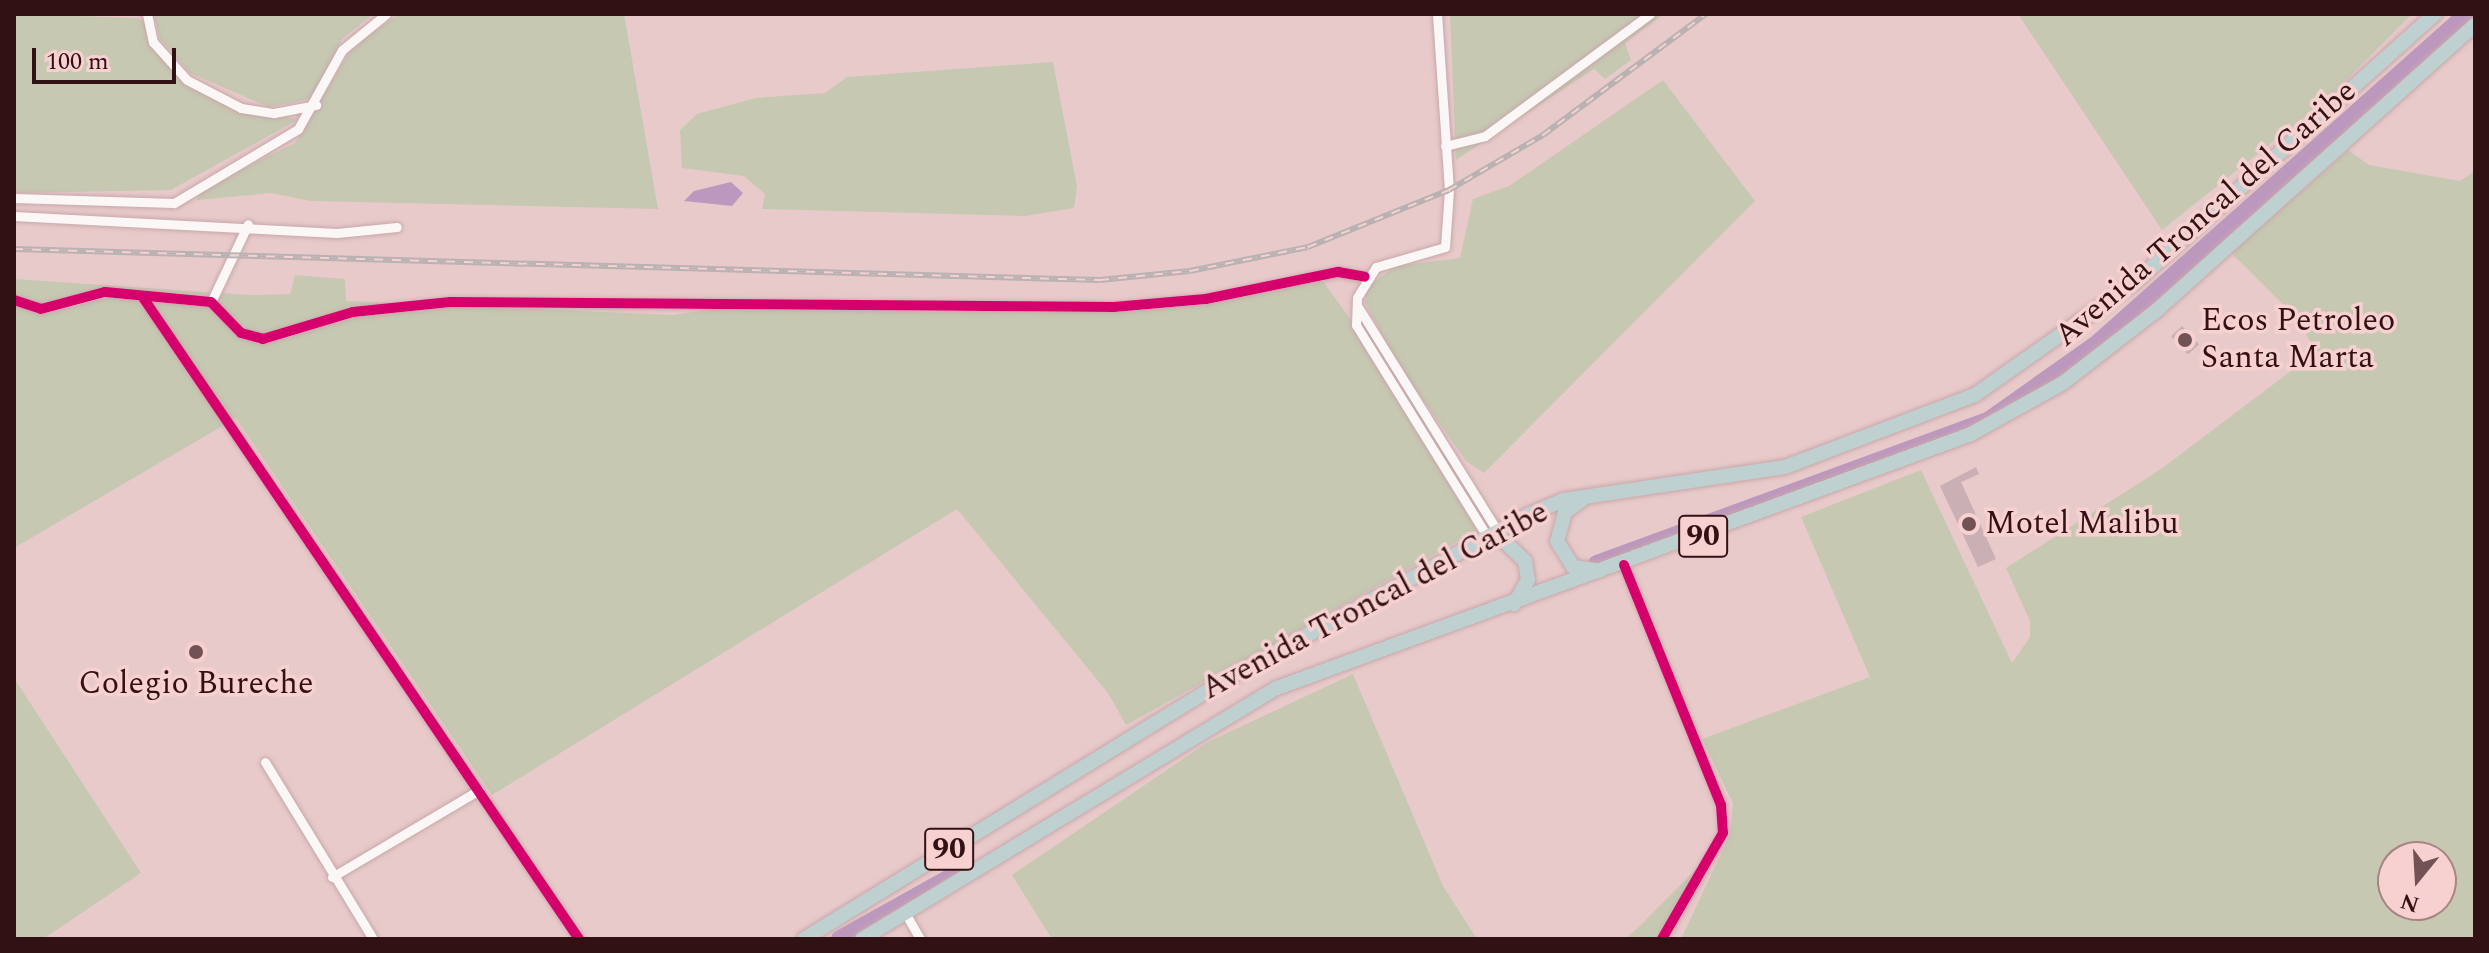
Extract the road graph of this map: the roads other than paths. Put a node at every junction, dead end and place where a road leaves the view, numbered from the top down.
1 (147, 14) edge
2 (386, 14) edge
3 (1437, 14) edge
4 (1650, 14) edge
5 (2435, 14) edge
6 (2475, 25) edge
7 (316, 105) junction
8 (1445, 146) junction
9 (14, 198) edge
10 (14, 216) edge
11 (248, 224) junction
12 (397, 227) dead end
13 (1365, 277) junction
14 (144, 299) junction
15 (14, 300) edge
16 (211, 302) junction
17 (1590, 496) junction
18 (1487, 535) junction
19 (1624, 565) junction
20 (1513, 604) junction
21 (265, 762) dead end
22 (479, 790) junction
23 (332, 877) junction
24 (904, 911) junction
25 (373, 939) edge
26 (579, 939) edge
27 (804, 939) edge
28 (862, 939) edge
29 (920, 939) edge
30 (1662, 939) edge

1 - 7 street
2 - 7 street
3 - 8 street
4 - 8 street
5 - 17 highway, Avenida Troncal del Caribe / 90
6 - 19 highway, Avenida Troncal del Caribe / 90
7 - 9 street
8 - 13 street
10 - 11 street
11 - 12 street
11 - 16 street
13 - 16 street
13 - 18 street
14 - 15 street
14 - 16 street
14 - 22 street
17 - 18 highway, Avenida Troncal del Caribe / 90
17 - 19 highway
18 - 20 highway
18 - 27 highway, Avenida Troncal del Caribe / 90
19 - 20 highway, Avenida Troncal del Caribe / 90
19 - 30 street
20 - 24 highway, Avenida Troncal del Caribe / 90
21 - 23 street
22 - 23 street
22 - 26 street
23 - 25 street
24 - 28 highway, Avenida Troncal del Caribe / 90
24 - 29 street

